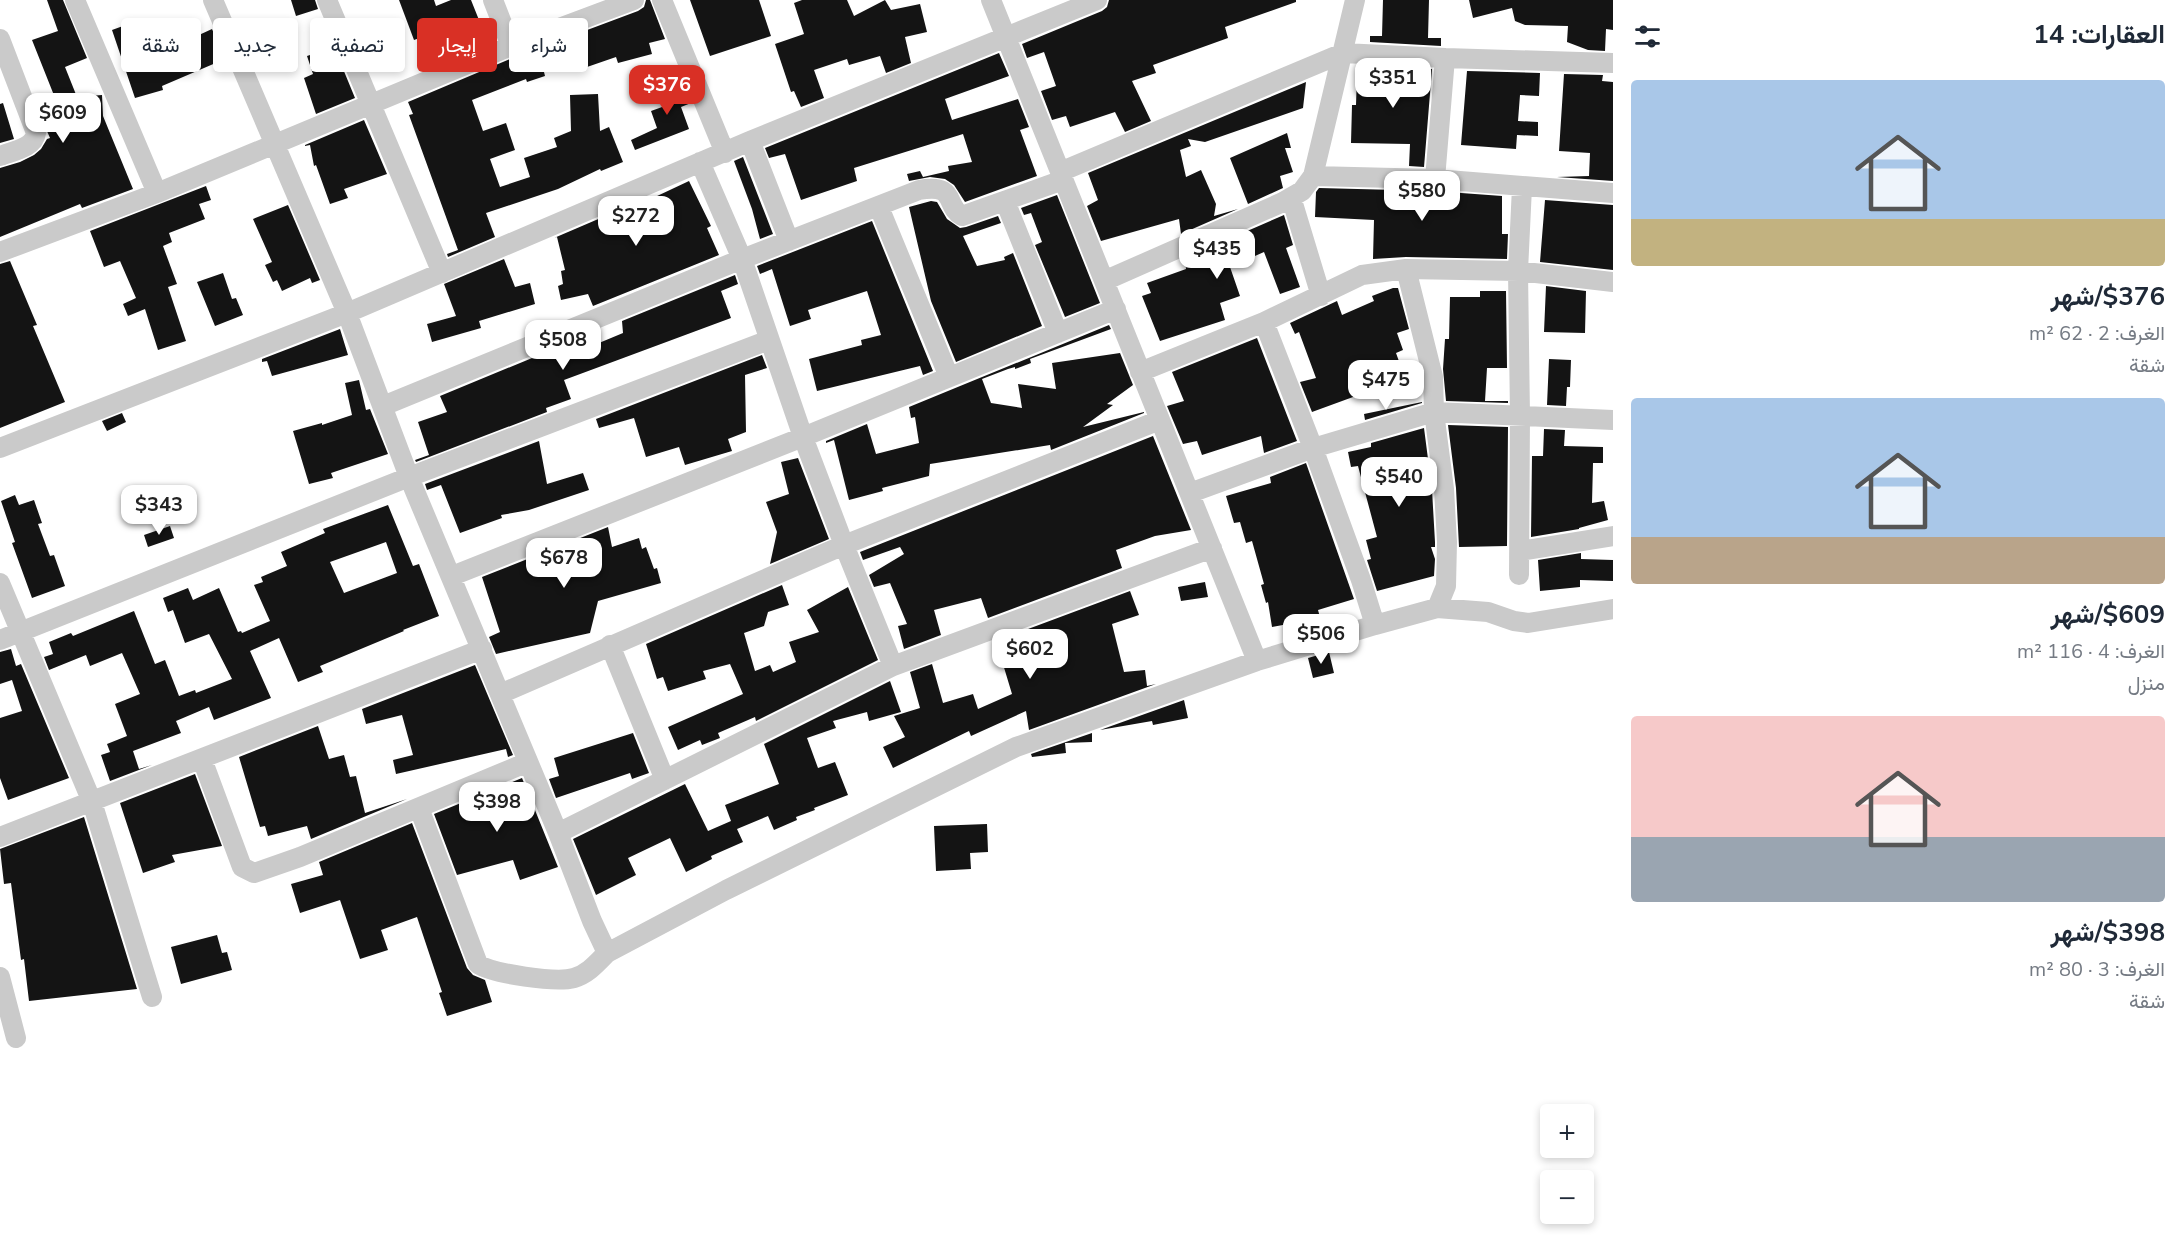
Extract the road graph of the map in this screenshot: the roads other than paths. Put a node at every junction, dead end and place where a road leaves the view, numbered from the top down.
1 (75, 0) edge
2 (213, 0) edge
3 (327, 0) edge
4 (493, 0) edge
5 (634, 0) edge
6 (662, 0) edge
7 (991, 0) edge
8 (1097, 0) edge
9 (1355, 0) edge
10 (1065, 6) edge
11 (586, 18) edge
12 (1006, 37) junction
13 (0, 39) edge
14 (509, 41) edge
15 (509, 47) edge
16 (1343, 53) junction
17 (1445, 58) junction
18 (1613, 63) edge
19 (370, 104) junction
20 (750, 141) junction
21 (276, 144) junction
22 (725, 153) junction
23 (0, 156) edge
24 (700, 162) junction
25 (1062, 176) junction
26 (1313, 176) junction
27 (1435, 180) junction
28 (1522, 187) junction
29 (157, 193) junction
30 (1613, 193) edge
31 (1291, 197) junction
32 (1005, 201) junction
33 (879, 207) junction
34 (789, 241) junction
35 (0, 252) edge
36 (742, 259) junction
37 (1406, 269) junction
38 (1518, 271) junction
39 (442, 273) junction
40 (1104, 281) junction
41 (1613, 282) edge
42 (1321, 296) junction
43 (1116, 309) junction
44 (347, 313) junction
45 (1264, 322) junction
46 (1058, 333) junction
47 (769, 340) junction
48 (1140, 372) junction
49 (949, 377) junction
50 (383, 406) junction
51 (1434, 412) junction
52 (1520, 416) junction
53 (1160, 420) junction
54 (1613, 420) edge
55 (803, 436) junction
56 (0, 448) edge
57 (1313, 448) junction
58 (410, 477) junction
59 (1190, 493) junction
60 (1613, 536) edge
61 (844, 545) junction
62 (1212, 548) junction
63 (1520, 551) junction
64 (1519, 575) dead end
65 (452, 576) junction
66 (0, 583) edge
67 (1437, 608) junction
68 (1613, 609) edge
69 (1375, 625) junction
70 (21, 632) junction
71 (0, 640) edge
72 (610, 645) junction
73 (482, 649) junction
74 (1257, 661) junction
75 (893, 666) junction
76 (500, 694) junction
77 (202, 759) junction
78 (528, 762) junction
79 (665, 780) junction
80 (92, 802) junction
81 (419, 808) junction
82 (558, 833) junction
83 (0, 837) edge
84 (607, 953) junction
85 (0, 977) edge
86 (152, 997) dead end
87 (16, 1038) dead end

1 - 29 street
2 - 21 street
3 - 19 street
4 - 14 street
5 - 11 street
6 - 22 street
7 - 12 street
8 - 10 street
9 - 16 street
10 - 12 street
12 - 20 street
12 - 25 street
13 - 23 street
15 - 19 street
16 - 17 street
16 - 25 street
16 - 26 street
17 - 18 street
17 - 27 street
19 - 21 street
19 - 39 street
20 - 22 street
20 - 34 street
21 - 29 street
21 - 44 street
22 - 24 street
24 - 36 street
24 - 39 street
25 - 32 street
25 - 40 street
26 - 27 street
26 - 31 street
27 - 28 street
28 - 30 street
28 - 38 street
29 - 35 street
31 - 40 street
31 - 42 street
32 - 33 street
32 - 46 street
33 - 34 street
33 - 49 street
34 - 36 street
36 - 47 street
36 - 50 street
37 - 38 street
37 - 42 street
37 - 51 street
38 - 41 street
38 - 52 street
39 - 44 street
40 - 43 street
42 - 45 street
43 - 46 street
43 - 48 street
44 - 50 street
44 - 56 street
45 - 48 street
45 - 57 street
46 - 49 street
47 - 55 street
47 - 58 street
48 - 53 street
49 - 55 street
50 - 58 street
51 - 52 street
51 - 57 street
51 - 67 street
52 - 54 street
52 - 63 street
53 - 59 street
53 - 61 street
55 - 61 street
55 - 65 street
57 - 59 street
57 - 69 street
58 - 65 street
58 - 70 street
59 - 62 street
60 - 63 street
61 - 72 street
61 - 75 street
62 - 74 street
62 - 75 street
63 - 64 street
65 - 73 street
66 - 70 street
67 - 68 street
67 - 69 street
69 - 74 street
70 - 71 street
70 - 80 street
72 - 76 street
72 - 79 street
73 - 76 street
73 - 77 street
74 - 84 street
75 - 79 street
76 - 78 street
77 - 80 street
77 - 81 street
78 - 81 street
78 - 82 street
79 - 82 street
80 - 83 street
80 - 86 street
81 - 84 street
82 - 84 street
85 - 87 street

